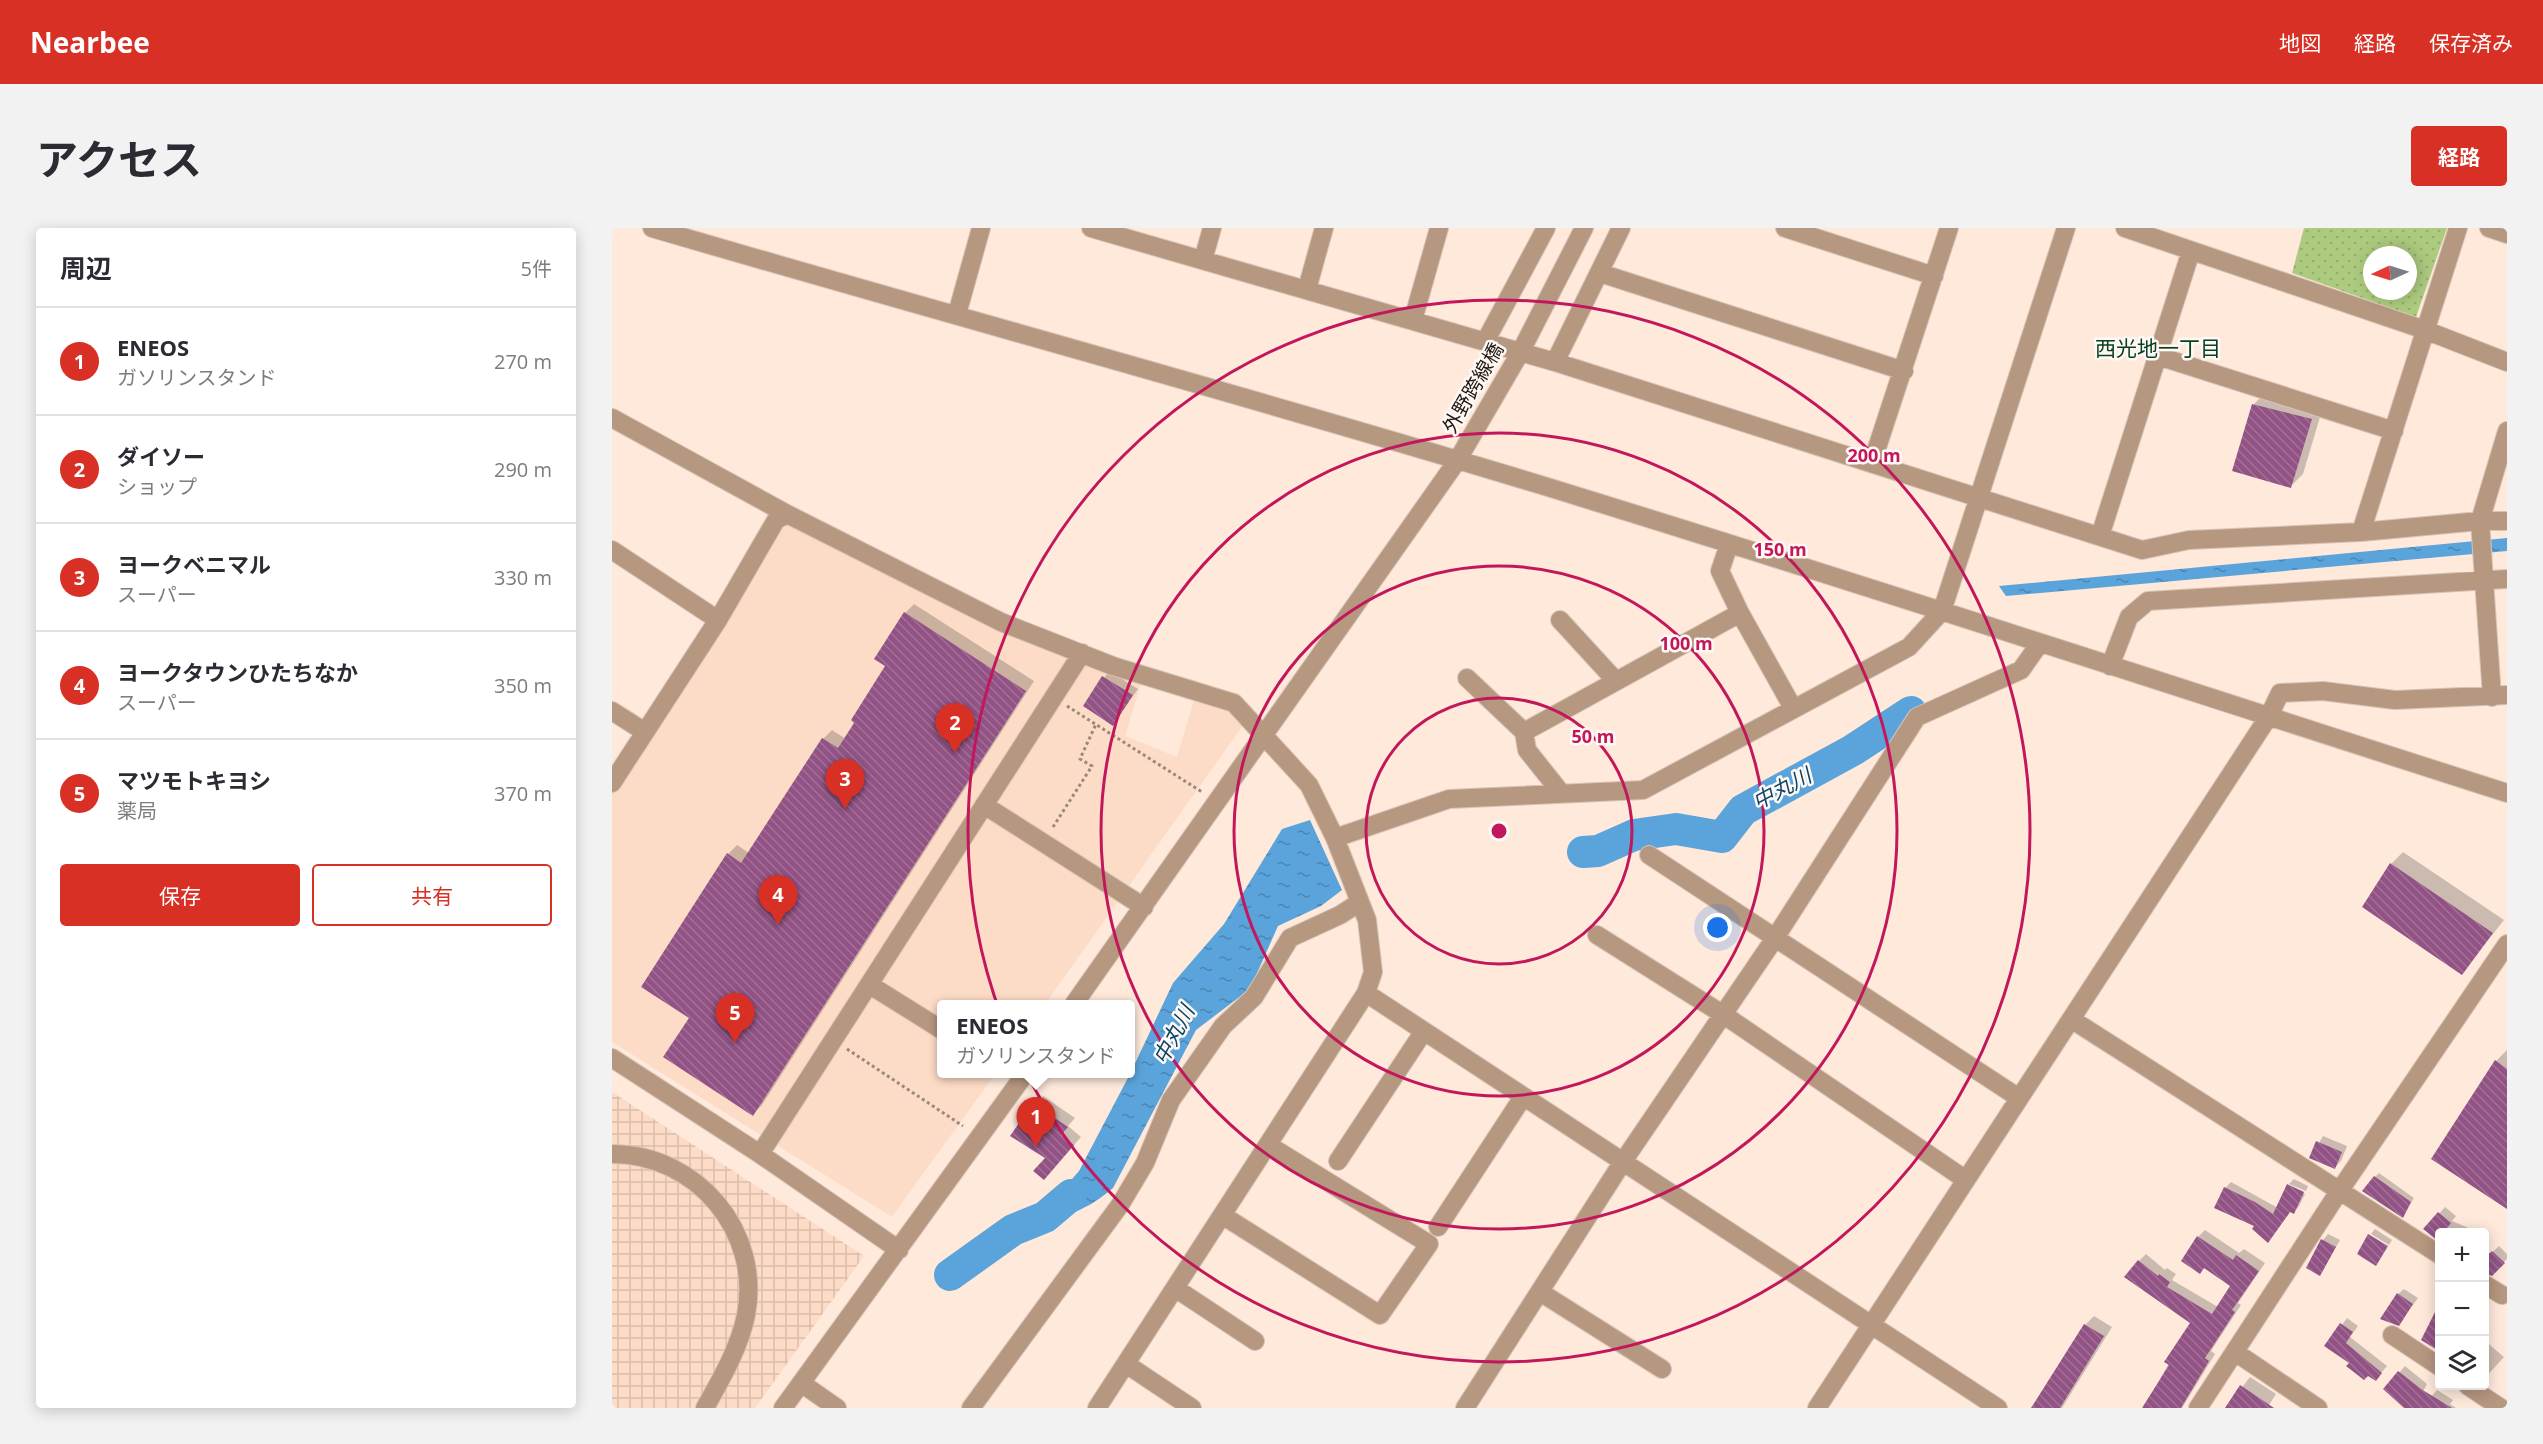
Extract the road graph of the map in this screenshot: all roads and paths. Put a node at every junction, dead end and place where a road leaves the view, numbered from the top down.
1 (652, 228) edge
2 (981, 228) edge
3 (1212, 228) edge
4 (1324, 228) edge
5 (1439, 228) edge
6 (1546, 228) edge
7 (1584, 228) edge
8 (1621, 228) edge
9 (1785, 228) edge
10 (1949, 228) edge
11 (2066, 228) edge
12 (2125, 228) edge
13 (2458, 228) edge
14 (1096, 229) edge
15 (2192, 251) junction
16 (1203, 260) junction
17 (1600, 273) junction
18 (1934, 276) junction
19 (1307, 289) junction
20 (957, 314) junction
21 (1413, 320) junction
22 (2425, 330) junction
23 (1486, 340) junction
24 (1524, 345) junction
25 (2158, 356) junction
26 (1555, 362) junction
27 (2507, 362) edge
28 (1904, 370) junction
29 (612, 418) edge
30 (2394, 431) junction
31 (2507, 431) edge
32 (1457, 461) junction
33 (1872, 463) junction
34 (1979, 497) junction
35 (787, 514) junction
36 (2480, 521) junction
37 (2507, 521) edge
38 (2361, 532) junction
39 (2100, 536) junction
40 (1729, 544) junction
41 (612, 550) edge
42 (2507, 579) edge
43 (2486, 581) junction
44 (1942, 611) junction
45 (1740, 613) junction
46 (718, 620) junction
47 (1560, 620) dead end
48 (2040, 643) junction
49 (1082, 653) junction
50 (2110, 666) junction
51 (1467, 678) dead end
52 (1616, 681) junction
53 (2499, 696) edge
54 (1053, 698) junction
55 (1793, 708) junction
56 (612, 711) edge
57 (2269, 716) junction
58 (1096, 724) junction
59 (645, 732) junction
60 (1524, 732) junction
61 (1265, 734) junction
62 (612, 783) edge
63 (1202, 792) dead end
64 (2507, 793) edge
65 (1562, 794) junction
66 (984, 805) junction
67 (1335, 838) junction
68 (1042, 843) junction
69 (1649, 855) dead end
70 (1360, 902) junction
71 (1144, 908) junction
72 (1597, 935) dead end
73 (1775, 938) junction
74 (2507, 944) edge
75 (870, 985) junction
76 (1366, 993) junction
77 (1078, 1000) edge
78 (1724, 1015) junction
79 (2071, 1019) junction
80 (937, 1027) edge
81 (1424, 1031) junction
82 (834, 1041) junction
83 (612, 1058) edge
84 (1017, 1078) edge
85 (1523, 1097) junction
86 (2019, 1098) junction
87 (963, 1126) dead end
88 (1268, 1145) junction
89 (612, 1154) edge
90 (760, 1154) junction
91 (1338, 1161) dead end
92 (1623, 1163) junction
93 (1966, 1180) junction
94 (2340, 1190) junction
95 (1222, 1215) junction
96 (1438, 1227) dead end
97 (899, 1250) junction
98 (2435, 1252) edge
99 (2489, 1287) edge
100 (1175, 1288) junction
101 (1540, 1292) junction
102 (2502, 1295) dead end
103 (1870, 1326) junction
104 (2392, 1335) dead end
105 (1255, 1341) dead end
106 (2235, 1352) junction
107 (1126, 1364) junction
108 (2435, 1364) edge
109 (1662, 1369) dead end
110 (801, 1383) junction
111 (2474, 1390) edge
112 (705, 1408) edge
113 (783, 1408) edge
114 (837, 1408) edge
115 (971, 1408) edge
116 (1097, 1408) edge
117 (1192, 1408) edge
118 (1465, 1408) edge
119 (1817, 1408) edge
120 (1998, 1408) edge
121 (2198, 1408) edge
122 (2318, 1408) edge
123 (2501, 1408) edge

1 - 20 street
2 - 20 street
3 - 16 street
4 - 19 street
5 - 21 street
6 - 23 street
7 - 24 street, 外野跨線橋
8 - 17 street
9 - 18 street
10 - 18 street
11 - 34 street
12 - 15 street
13 - 22 street
14 - 16 street
15 - 22 street
15 - 25 street
16 - 19 street
17 - 26 street
17 - 28 street
18 - 28 street
19 - 21 street
20 - 32 street
21 - 23 street
22 - 27 street
22 - 30 street
23 - 24 street
24 - 26 street
24 - 32 street, 外野跨線橋
25 - 30 street
25 - 39 street
26 - 33 street
28 - 33 street
29 - 35 street
30 - 38 street
31 - 36 street
32 - 40 street
32 - 61 street, 外野跨線橋
33 - 34 street
34 - 39 street
34 - 44 street
35 - 46 street
35 - 49 street
36 - 37 street
36 - 38 street
36 - 43 street
38 - 39 street
40 - 44 street
40 - 45 street
41 - 46 street
42 - 43 street
43 - 50 street
43 - 53 street
44 - 48 street
44 - 55 street
45 - 52 street
45 - 55 street
46 - 59 street
47 - 52 street
48 - 50 street
48 - 73 street
49 - 54 street
49 - 61 street
50 - 57 street
51 - 60 street
52 - 60 street
53 - 57 street
54 - 58 path
54 - 66 street
55 - 65 street
56 - 59 street
57 - 64 street
57 - 79 street
58 - 63 path
58 - 68 path
59 - 62 street
60 - 65 street
61 - 67 street
61 - 71 street, 外野跨線橋
65 - 67 street
66 - 68 street
66 - 75 street
67 - 70 street
68 - 71 street
69 - 73 street
70 - 76 street
70 - 115 street
71 - 77 street, 外野跨線橋
72 - 78 street
73 - 78 street
73 - 86 street
74 - 94 street
75 - 80 street
75 - 82 street
76 - 81 street
76 - 88 street
78 - 92 street
78 - 93 street
79 - 86 street
79 - 94 street
81 - 85 street
81 - 91 street
82 - 87 path
82 - 90 street
83 - 90 street
84 - 97 street
85 - 92 street
85 - 96 street
86 - 93 street
88 - 95 street
88 - 95 street
89 - 112 street
90 - 97 street
92 - 101 street
92 - 103 street
93 - 103 street
94 - 98 street
94 - 106 street
95 - 100 street
97 - 110 street
99 - 102 street
100 - 105 street
100 - 107 street
101 - 109 street
101 - 118 street
103 - 119 street
103 - 120 street
104 - 108 street
106 - 121 street
106 - 122 street
107 - 116 street
107 - 117 street
110 - 113 street
110 - 114 street
111 - 123 street

